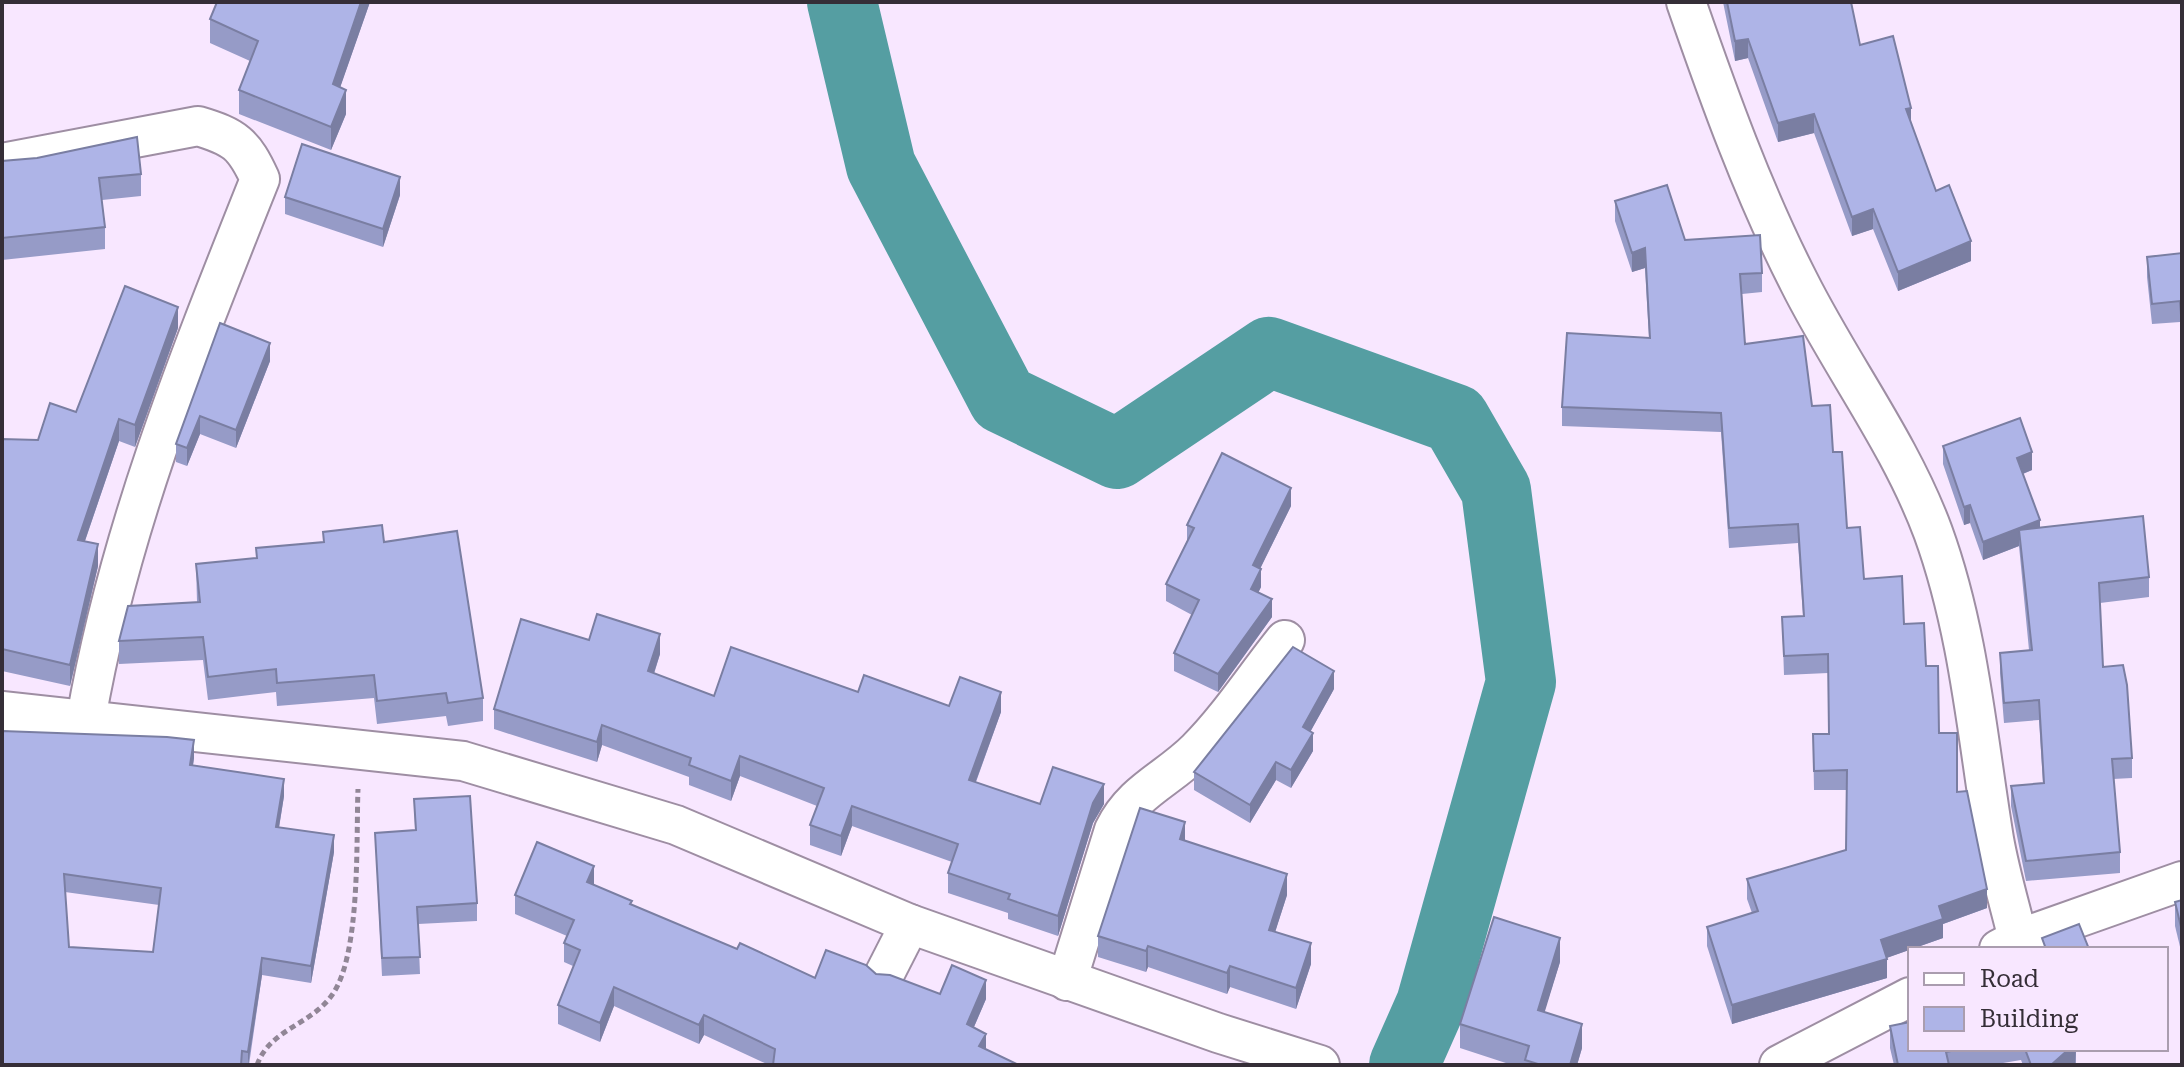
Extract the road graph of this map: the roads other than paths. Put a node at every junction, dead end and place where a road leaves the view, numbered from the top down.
1 (1686, 2) edge
2 (2, 163) edge
3 (1285, 640) dead end
4 (2, 711) edge
5 (86, 719) junction
6 (2182, 881) edge
7 (910, 924) junction
8 (2009, 944) edge
9 (885, 973) edge
10 (1067, 981) junction
11 (1908, 998) edge
12 (1320, 1065) edge
13 (1779, 1065) edge

1 - 8 street
2 - 5 street
3 - 10 street
4 - 5 street
5 - 7 street
6 - 8 street
7 - 9 street
7 - 10 street
10 - 12 street
11 - 13 street

